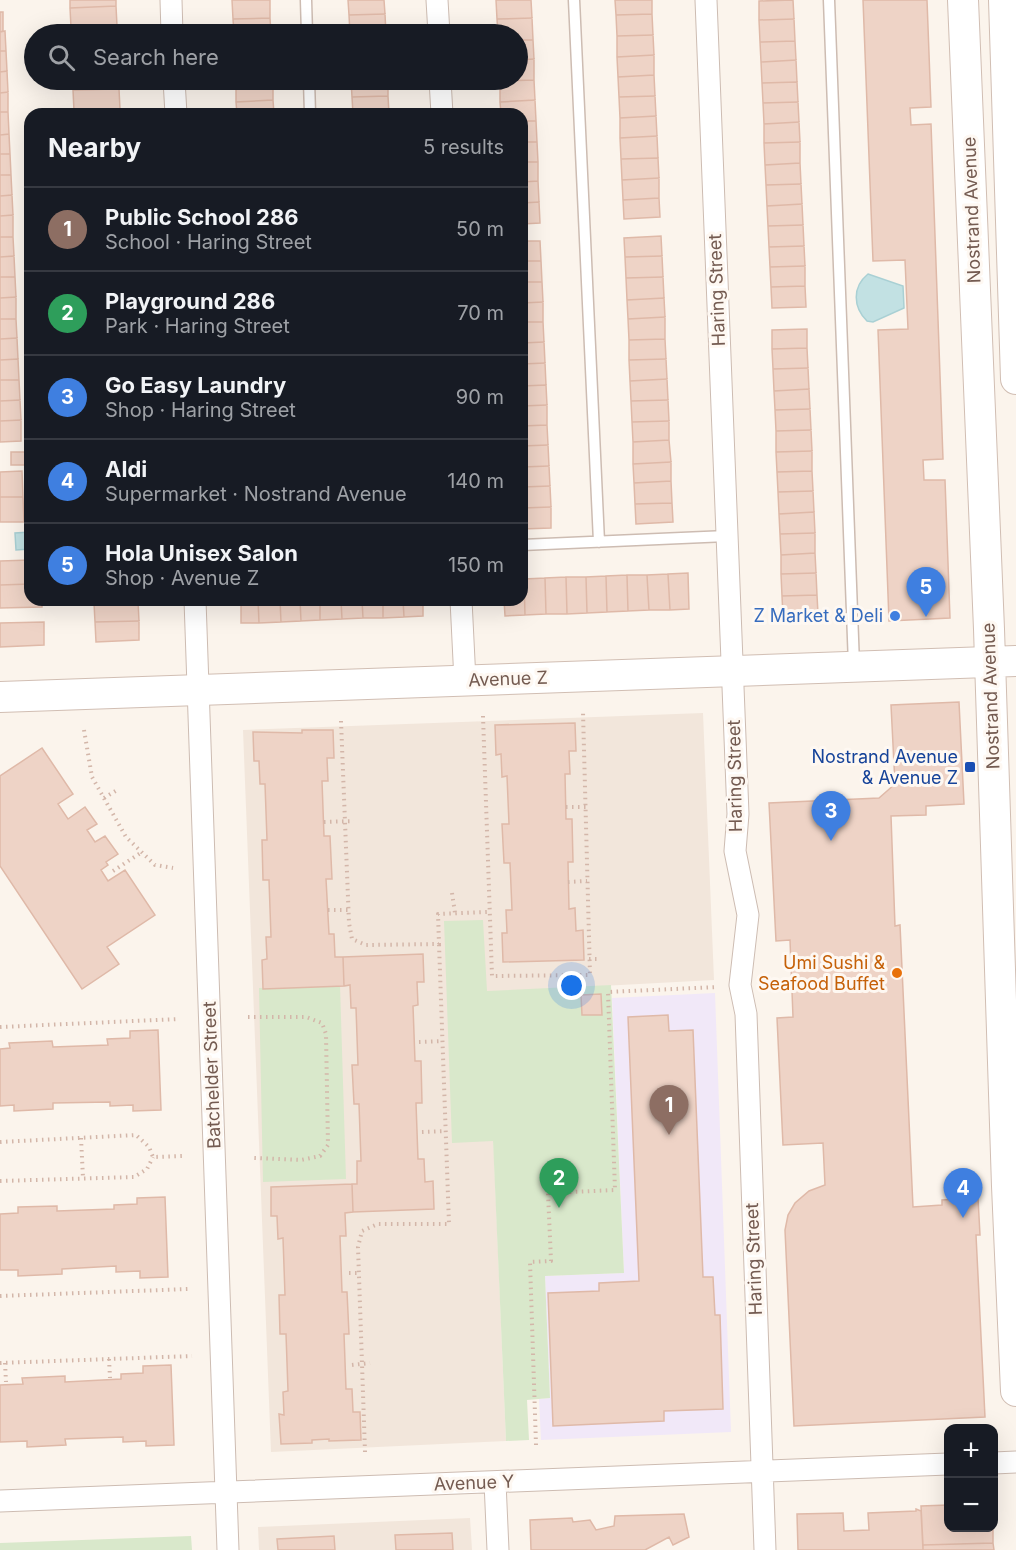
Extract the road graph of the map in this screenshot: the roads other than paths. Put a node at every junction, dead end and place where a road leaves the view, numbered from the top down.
1 (171, 0) edge
2 (306, 0) edge
3 (437, 0) edge
4 (574, 0) edge
5 (706, 0) edge
6 (829, 0) edge
7 (963, 0) edge
8 (1004, 0) edge
9 (172, 24) edge
10 (307, 24) edge
11 (438, 24) edge
12 (175, 90) edge
13 (309, 90) edge
14 (441, 90) edge
15 (176, 108) edge
16 (310, 108) edge
17 (442, 108) edge
18 (1016, 380) edge
19 (727, 536) junction
20 (598, 542) junction
21 (528, 545) edge
22 (195, 606) edge
23 (461, 606) edge
24 (1003, 662) edge
25 (854, 667) junction
26 (732, 672) junction
27 (465, 681) junction
28 (199, 690) junction
29 (0, 698) edge
30 (1016, 1391) edge
31 (1016, 1462) edge
32 (998, 1463) edge
33 (944, 1464) edge
34 (762, 1472) junction
35 (495, 1482) junction
36 (226, 1492) junction
37 (0, 1501) edge
38 (228, 1550) edge
39 (498, 1550) edge
40 (765, 1550) edge

1 - 9 street
2 - 10 lane
3 - 11 street
4 - 20 lane
5 - 19 street, Haring Street
6 - 25 lane
7 - 24 main road, Nostrand Avenue
8 - 18 main road
12 - 15 street
13 - 16 lane
14 - 17 street
19 - 20 lane
19 - 26 street, Haring Street
20 - 21 lane
22 - 28 street, Batchelder Street
23 - 27 street
24 - 25 main road, Avenue Z
24 - 30 main road, Nostrand Avenue
25 - 26 main road, Avenue Z
26 - 27 main road, Avenue Z
26 - 34 street, Haring Street
27 - 28 main road, Avenue Z
28 - 29 main road, Avenue Z
28 - 36 street, Batchelder Street
31 - 32 street
33 - 34 street, Avenue Y
34 - 35 street, Avenue Y
34 - 40 street, Haring Street
35 - 36 street, Avenue Y
35 - 39 street
36 - 37 street, Avenue Y
36 - 38 street, Batchelder Street

